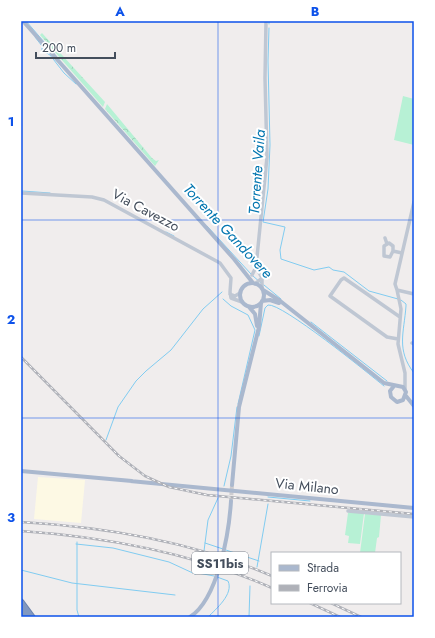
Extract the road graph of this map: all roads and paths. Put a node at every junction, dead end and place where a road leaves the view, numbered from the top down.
1 (23, 21) edge
2 (266, 21) edge
3 (21, 193) edge
4 (414, 202) edge
5 (385, 238) dead end
6 (387, 244) junction
7 (393, 251) junction
8 (402, 253) junction
9 (256, 267) junction
10 (242, 269) junction
11 (252, 274) dead end
12 (262, 278) junction
13 (255, 283) junction
14 (246, 285) junction
15 (262, 288) junction
16 (397, 292) junction
17 (240, 293) junction
18 (230, 294) junction
19 (414, 294) edge
20 (242, 302) junction
21 (262, 302) junction
22 (285, 305) junction
23 (249, 307) junction
24 (400, 317) junction
25 (257, 333) junction
26 (398, 339) junction
27 (405, 379) junction
28 (384, 383) junction
29 (396, 386) junction
30 (405, 390) junction
31 (390, 394) junction
32 (406, 396) junction
33 (400, 402) junction
34 (413, 405) edge
35 (21, 471) edge
36 (232, 485) tunnel mouth
37 (231, 501) tunnel mouth
38 (414, 508) edge
39 (348, 511) dead end
40 (414, 517) edge
41 (21, 602) edge
42 (21, 609) edge
43 (26, 617) edge
44 (32, 617) edge
45 (190, 617) edge

1 - 10 main road
2 - 9 street
3 - 18 street, Via Cavezzo
4 - 8 street
5 - 6 street
6 - 7 street
6 - 7 street
7 - 8 street
8 - 16 street
9 - 11 street
9 - 12 street
10 - 13 main road
10 - 14 main road
12 - 13 street
12 - 15 street
13 - 14 main road
13 - 15 main road
14 - 17 main road
15 - 21 main road
15 - 22 main road
16 - 19 street
16 - 24 street
17 - 18 street
17 - 20 main road
18 - 20 street
20 - 23 main road
21 - 22 main road
21 - 23 main road
21 - 25 main road
22 - 28 main road
23 - 25 main road
24 - 26 street
24 - 26 street
25 - 36 main road
26 - 27 street
27 - 29 street
27 - 30 street
28 - 29 main road
28 - 31 main road
29 - 30 main road
29 - 31 main road
30 - 32 main road
31 - 33 main road
32 - 33 main road
32 - 34 main road
33 - 34 main road
35 - 38 main road, Via Milano
37 - 45 main road, SS11bis
39 - 40 street
41 - 44 highway
42 - 43 highway

